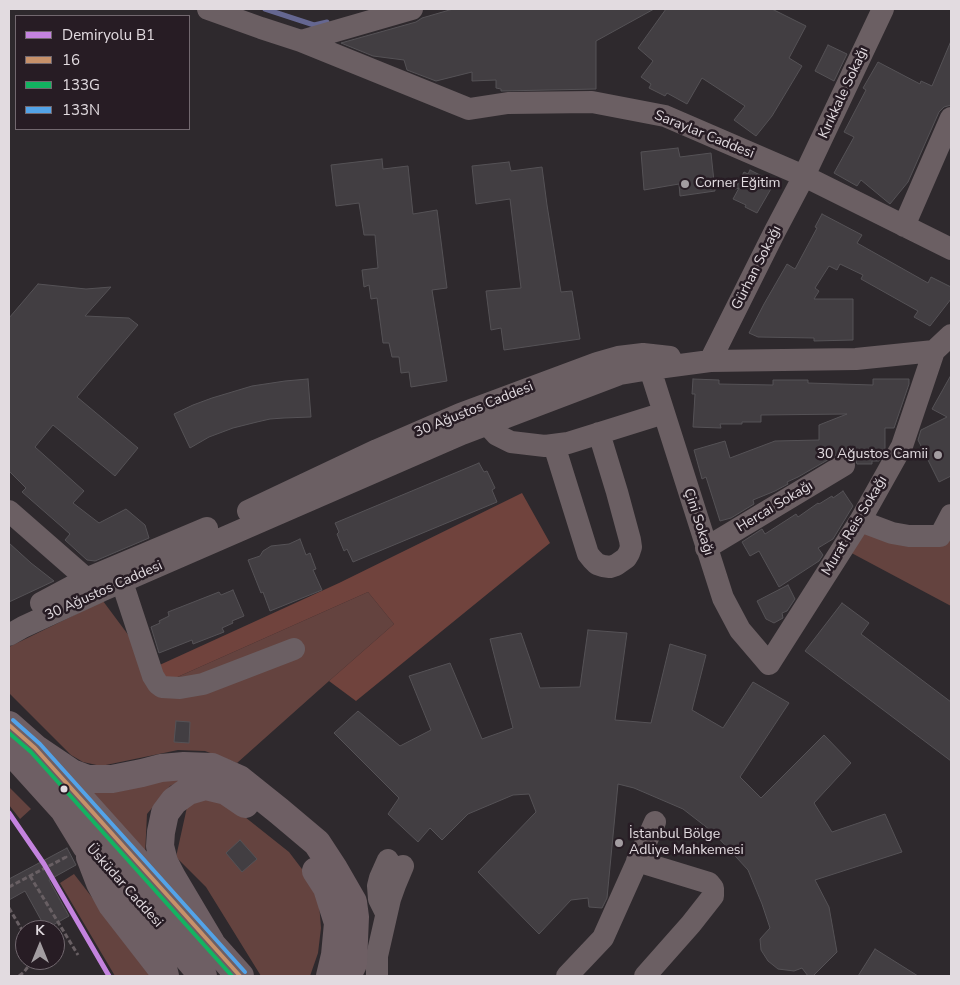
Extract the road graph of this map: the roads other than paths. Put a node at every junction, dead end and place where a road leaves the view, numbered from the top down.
1 (208, 9) edge
2 (412, 9) edge
3 (883, 9) edge
4 (301, 41) junction
5 (951, 118) edge
6 (804, 176) junction
7 (904, 226) junction
8 (951, 249) edge
9 (951, 335) edge
10 (934, 352) junction
11 (710, 361) junction
12 (650, 369) junction
13 (664, 413) junction
14 (487, 424) junction
15 (599, 433) junction
16 (554, 445) junction
17 (844, 465) dead end
18 (9, 511) edge
19 (951, 515) edge
20 (252, 517) junction
21 (860, 522) junction
22 (706, 548) junction
23 (122, 582) junction
24 (94, 585) junction
25 (9, 620) edge
26 (9, 636) edge
27 (294, 649) dead end
28 (770, 664) joint
29 (9, 725) edge
30 (22, 749) edge
31 (655, 822) dead end
32 (74, 848) junction
33 (637, 861) junction
34 (395, 863) dead end
35 (211, 943) junction
36 (165, 976) edge
37 (202, 976) edge
38 (240, 976) edge
39 (330, 976) edge
40 (347, 976) edge
41 (377, 976) edge
42 (567, 976) edge
43 (645, 976) edge

1 - 4 street, Saraylar Caddesi
2 - 4 street
3 - 6 street, Kırıkkale Sokağı
4 - 6 street, Saraylar Caddesi
5 - 7 street
6 - 7 street, Saraylar Caddesi
6 - 11 street, Gürhan Sokağı
7 - 8 street, Saraylar Caddesi
9 - 10 street
10 - 11 street, 30 Ağustos Caddesi
10 - 21 street, Murat Reis Sokağı
11 - 12 street, 30 Ağustos Caddesi
11 - 20 street, 30 Ağustos Caddesi
12 - 13 street, Çini Sokağı
12 - 14 street, 30 Ağustos Caddesi
13 - 15 street
13 - 22 street, Çini Sokağı
14 - 16 street
14 - 20 street, 30 Ağustos Caddesi
15 - 16 street
15 - 16 street
17 - 22 street, Hercai Sokağı
18 - 24 street
19 - 21 street
20 - 23 street, 30 Ağustos Caddesi
20 - 24 street, 30 Ağustos Caddesi
21 - 28 street, Murat Reis Sokağı
22 - 28 street, Çini Sokağı
23 - 24 street, 30 Ağustos Caddesi
23 - 27 street
24 - 25 street, 30 Ağustos Caddesi
24 - 26 street, 30 Ağustos Caddesi
29 - 30 main road, Üsküdar Caddesi
30 - 32 main road, Üsküdar Caddesi
30 - 35 main road, Üsküdar Caddesi
30 - 40 main road
31 - 33 street
32 - 36 main road
32 - 37 main road, Üsküdar Caddesi
33 - 42 street
33 - 43 street
34 - 41 street
35 - 38 main road, Üsküdar Caddesi
35 - 39 main road

